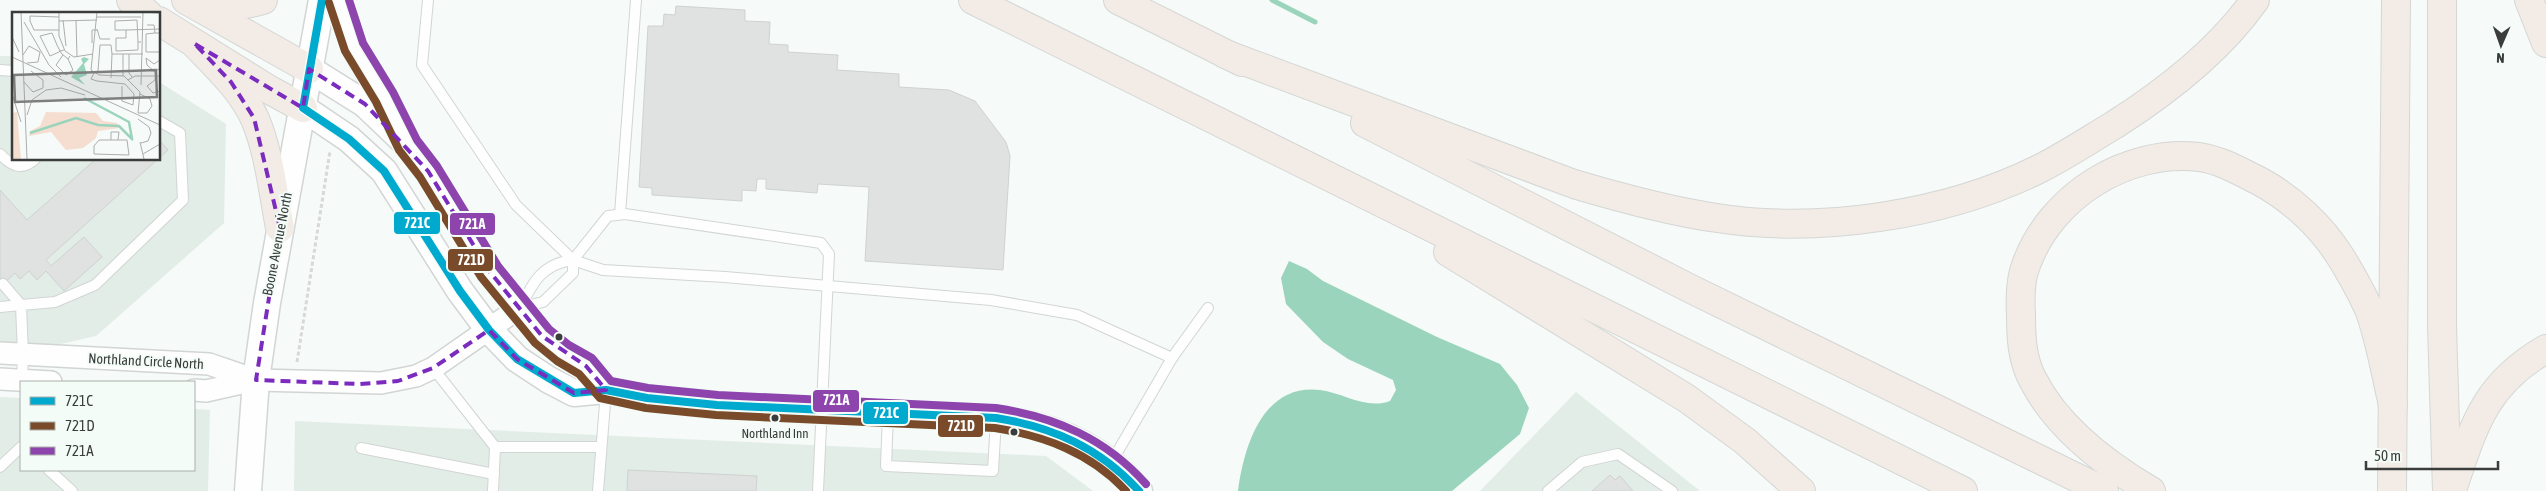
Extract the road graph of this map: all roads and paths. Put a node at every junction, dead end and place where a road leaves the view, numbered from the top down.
1 (131, 0) edge
2 (186, 0) edge
3 (196, 0) edge
4 (263, 0) edge
5 (322, 0) edge
6 (338, 0) edge
7 (428, 0) edge
8 (636, 0) edge
9 (973, 0) edge
10 (1118, 0) edge
11 (2255, 0) edge
12 (2396, 0) edge
13 (2442, 0) edge
14 (2528, 0) edge
15 (146, 12) edge
16 (160, 23) edge
17 (195, 44) junction
18 (2546, 44) edge
19 (1225, 54) junction
20 (309, 69) junction
21 (303, 108) junction
22 (160, 122) edge
23 (333, 128) junction
24 (408, 145) junction
25 (0, 154) edge
26 (1295, 158) junction
27 (33, 160) edge
28 (620, 214) junction
29 (280, 228) junction
30 (573, 260) junction
31 (3, 284) dead end
32 (827, 286) junction
33 (21, 305) junction
34 (0, 307) edge
35 (519, 308) junction
36 (1208, 308) dead end
37 (489, 330) junction
38 (2546, 349) edge
39 (0, 353) edge
40 (23, 354) junction
41 (1172, 358) junction
42 (433, 368) junction
43 (0, 379) edge
44 (256, 380) junction
45 (22, 381) edge
46 (292, 382) junction
47 (195, 390) edge
48 (606, 390) junction
49 (2393, 405) junction
50 (821, 410) junction
51 (888, 413) junction
52 (996, 418) junction
53 (495, 447) junction
54 (600, 447) junction
55 (361, 448) dead end
56 (20, 449) edge
57 (1111, 464) junction
58 (0, 467) edge
59 (50, 471) edge
60 (494, 474) junction
61 (72, 491) edge
62 (248, 491) edge
63 (493, 491) edge
64 (598, 491) edge
65 (818, 491) edge
66 (1139, 491) edge
67 (1548, 491) edge
68 (1672, 491) edge
69 (1801, 491) edge
70 (1963, 491) edge
71 (2104, 491) edge
72 (2151, 491) edge
73 (2392, 491) edge
74 (2447, 491) edge
75 (2452, 491) edge

1 - 15 highway
2 - 20 highway
3 - 4 highway
5 - 20 street, Boone Avenue North
6 - 24 street
7 - 30 lane
8 - 28 lane
9 - 26 highway
10 - 19 highway
11 - 19 highway
12 - 49 highway
13 - 74 highway
14 - 18 highway
16 - 17 highway
17 - 21 highway
17 - 29 highway
19 - 71 highway
20 - 21 street, Boone Avenue North
20 - 24 street
21 - 23 street
21 - 29 street, Boone Avenue North
22 - 33 lane
23 - 37 street
23 - 46 path
24 - 35 street
25 - 27 lane
26 - 69 highway
26 - 70 highway
28 - 30 lane
28 - 32 lane
29 - 44 street, Boone Avenue North
30 - 32 lane
30 - 35 lane
30 - 35 lane
31 - 33 lane
32 - 41 lane
32 - 50 lane
33 - 34 lane
33 - 40 lane
35 - 37 street
35 - 48 street
36 - 41 lane
37 - 42 street
37 - 48 street
38 - 75 highway
39 - 40 street, Northland Circle North
40 - 44 street, Northland Circle North
40 - 45 lane
41 - 57 lane
42 - 46 street
42 - 53 lane
43 - 45 street
44 - 46 street
44 - 47 street, Northland Circle North
44 - 62 street, Boone Avenue North
48 - 50 street
48 - 54 lane
49 - 72 highway
49 - 73 highway
50 - 51 street
50 - 65 lane
51 - 52 street
51 - 52 lane
52 - 57 street
53 - 54 lane
53 - 60 lane
54 - 64 lane
55 - 60 lane
56 - 58 lane
57 - 66 street
59 - 61 lane
60 - 63 lane
67 - 68 lane

